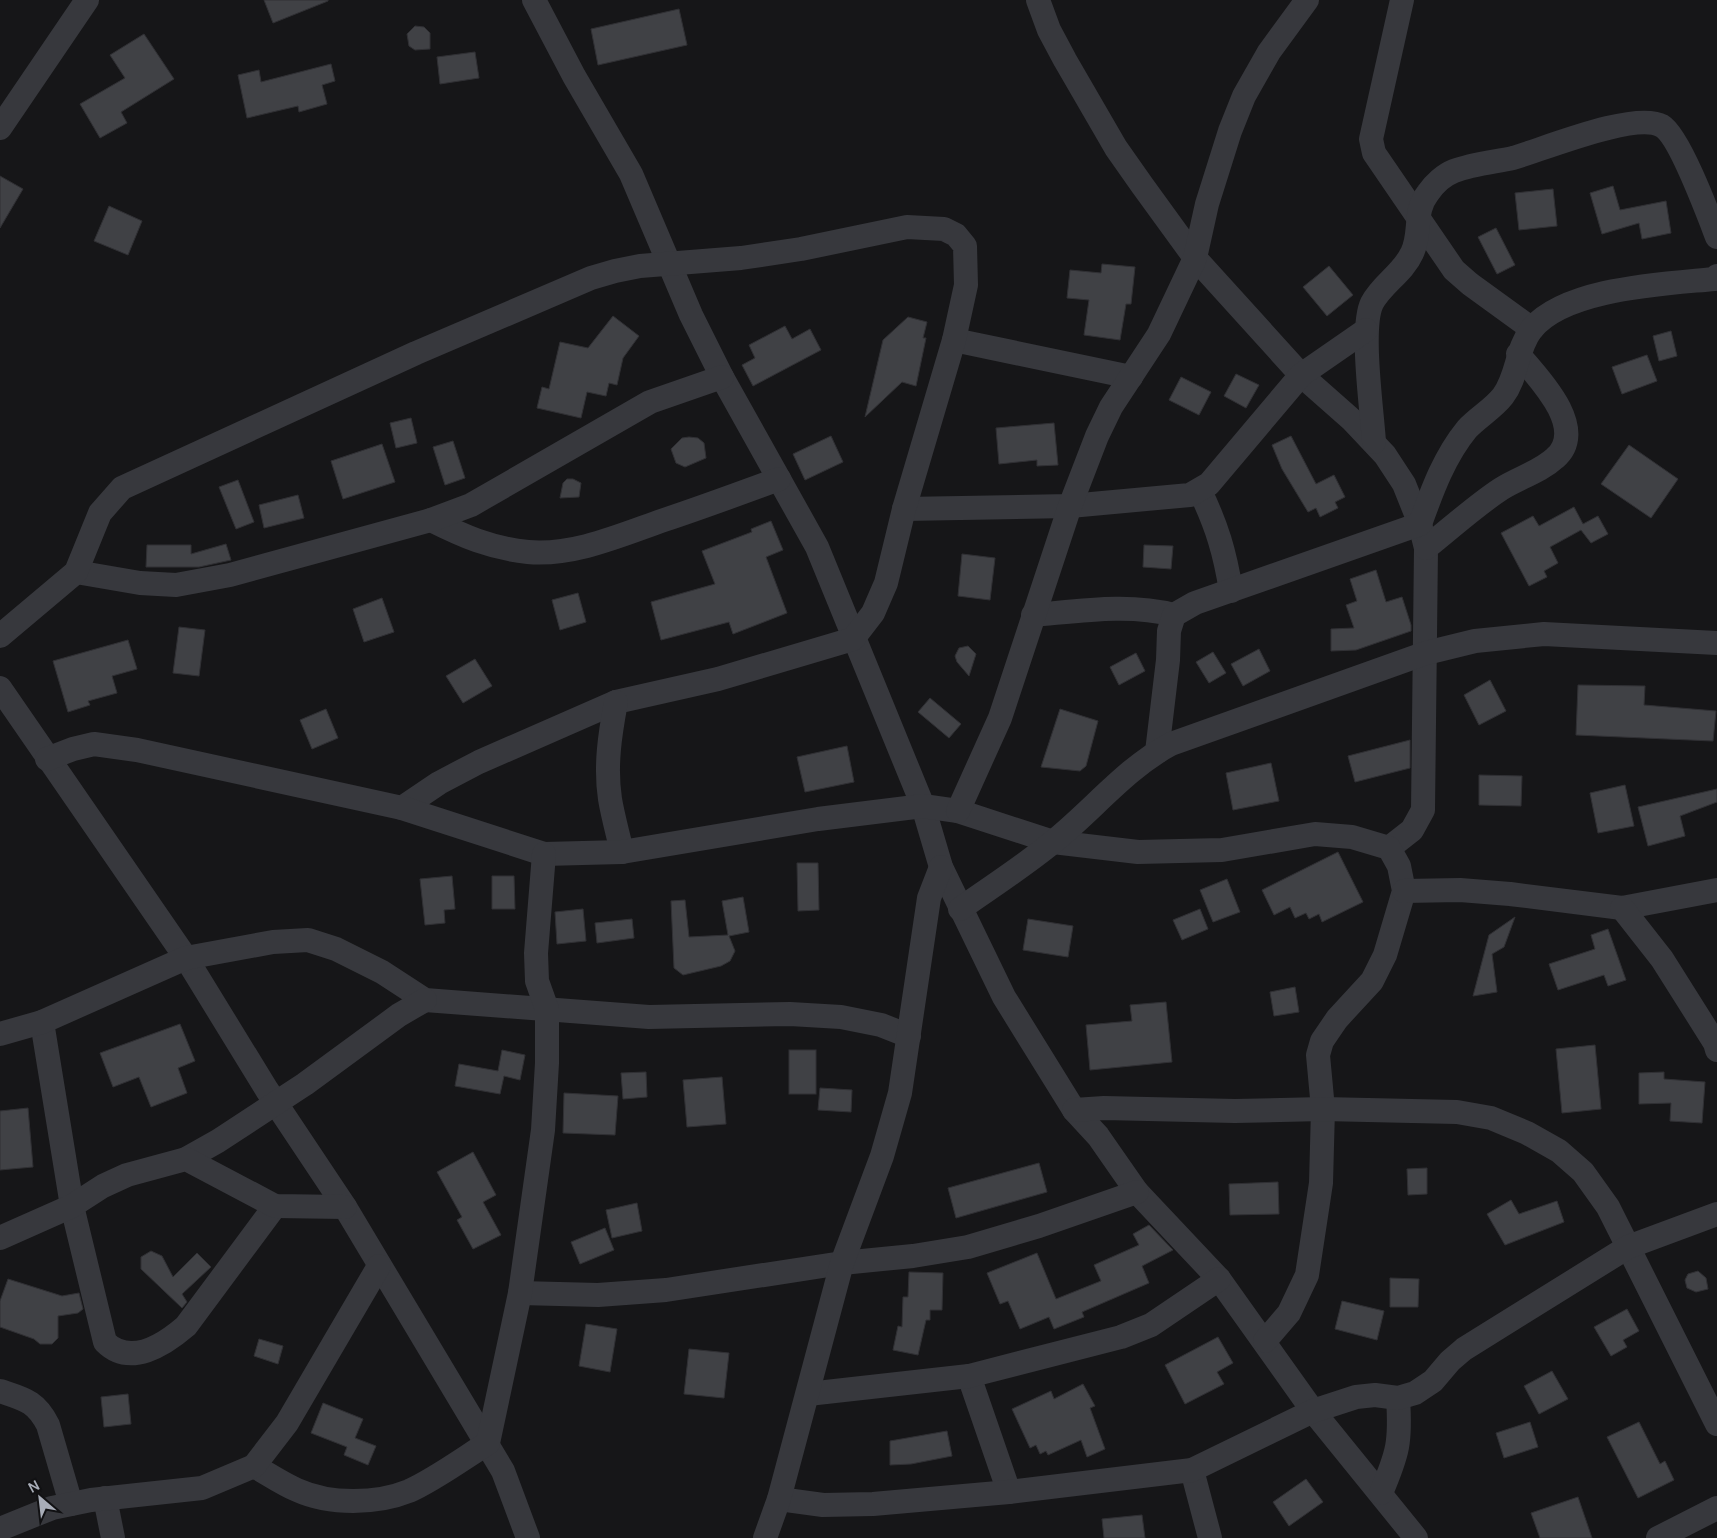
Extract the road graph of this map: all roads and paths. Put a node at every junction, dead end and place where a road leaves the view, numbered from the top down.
1 (88, 0) edge
2 (534, 0) edge
3 (1038, 0) edge
4 (1306, 0) edge
5 (1402, 0) edge
6 (0, 128) edge
7 (1417, 218) junction
8 (1717, 237) edge
9 (1195, 258) junction
10 (670, 264) junction
11 (1717, 276) edge
12 (1532, 329) junction
13 (1366, 330) junction
14 (954, 340) junction
15 (1518, 354) junction
16 (1301, 375) junction
17 (722, 377) junction
18 (1131, 377) junction
19 (1374, 442) junction
20 (780, 479) junction
21 (1200, 491) junction
22 (1070, 506) junction
23 (904, 510) junction
24 (430, 520) junction
25 (1420, 524) junction
26 (1426, 548) junction
27 (76, 572) junction
28 (1230, 591) junction
29 (1174, 614) junction
30 (1033, 615) junction
31 (0, 636) edge
32 (853, 639) junction
33 (1717, 643) edge
34 (1426, 654) junction
35 (0, 688) edge
36 (616, 702) junction
37 (1157, 752) junction
38 (47, 759) junction
39 (923, 806) junction
40 (402, 808) junction
41 (958, 811) junction
42 (1053, 842) junction
43 (1389, 848) junction
44 (622, 852) junction
45 (544, 854) junction
46 (941, 867) junction
47 (1404, 890) junction
48 (1717, 890) edge
49 (1622, 908) junction
50 (960, 909) junction
51 (186, 958) junction
52 (425, 1000) junction
53 (547, 1009) junction
54 (42, 1022) junction
55 (0, 1034) edge
56 (909, 1036) junction
57 (1716, 1045) edge
58 (276, 1102) junction
59 (1323, 1109) junction
60 (1074, 1110) junction
61 (186, 1159) junction
62 (1137, 1192) junction
63 (72, 1206) junction
64 (275, 1206) junction
65 (345, 1207) junction
66 (1717, 1214) edge
67 (0, 1238) edge
68 (1628, 1247) junction
69 (842, 1263) junction
70 (379, 1266) junction
71 (1219, 1279) junction
72 (520, 1293) junction
73 (1265, 1341) junction
74 (969, 1376) junction
75 (0, 1391) edge
76 (808, 1394) junction
77 (1398, 1398) junction
78 (1313, 1412) junction
79 (1717, 1424) edge
80 (488, 1444) junction
81 (254, 1466) junction
82 (1192, 1470) junction
83 (1008, 1492) junction
84 (1381, 1493) junction
85 (105, 1498) junction
86 (779, 1499) junction
87 (71, 1504) junction
88 (1717, 1508) edge
89 (0, 1529) edge
90 (114, 1538) edge
91 (528, 1538) edge
92 (765, 1538) edge
93 (1210, 1538) edge
94 (1416, 1538) edge
95 (1658, 1538) edge

1 - 6 street
2 - 10 street
3 - 9 street
4 - 9 street
5 - 7 street
7 - 8 street
7 - 12 street
7 - 13 street
9 - 16 street
9 - 18 street
10 - 14 street
10 - 17 street
10 - 27 street
11 - 12 street
12 - 15 street
13 - 16 street
13 - 19 street
14 - 18 street
14 - 23 street
15 - 25 street
15 - 26 street
16 - 19 street
16 - 21 street
17 - 20 street
17 - 24 street
18 - 22 street
19 - 25 street
20 - 24 street
20 - 32 street
21 - 22 street
21 - 28 street
22 - 23 street
22 - 30 street
23 - 32 street
24 - 27 street
25 - 26 street
25 - 28 street
26 - 34 street
27 - 31 street
28 - 29 street
29 - 30 street
29 - 37 street
30 - 41 street
32 - 36 street
32 - 39 street
33 - 34 street
34 - 37 street
34 - 43 street
35 - 38 street
36 - 40 street
36 - 44 street
37 - 42 street
38 - 40 street
38 - 51 street
39 - 41 street
39 - 44 street
39 - 46 street
40 - 45 street
41 - 42 street
42 - 43 street
42 - 50 street
43 - 47 street
44 - 45 street
45 - 53 street
46 - 50 street
46 - 56 street
47 - 49 street
47 - 59 street
48 - 49 street
49 - 57 street
50 - 60 street
51 - 52 street
51 - 54 street
51 - 58 street
52 - 53 street
52 - 58 street
53 - 56 street
53 - 72 street
54 - 55 street
54 - 63 street
56 - 69 street
58 - 61 street
58 - 65 street
59 - 60 street
59 - 68 street
59 - 73 street
60 - 62 street
61 - 63 street
61 - 64 street
62 - 69 street
62 - 71 street
63 - 64 street
63 - 67 street
64 - 65 street
65 - 70 street
66 - 68 street
68 - 77 street
68 - 79 street
69 - 72 street
69 - 76 street
70 - 80 street
70 - 81 street
71 - 73 street
71 - 74 street
72 - 80 street
73 - 78 street
74 - 76 street
74 - 83 street
75 - 87 street
76 - 86 street
77 - 78 street
77 - 84 street
78 - 82 street
78 - 84 street
80 - 81 street
80 - 91 street
81 - 85 street
82 - 83 street
82 - 93 street
83 - 86 street
84 - 94 street
85 - 87 street
85 - 90 street
86 - 92 street
87 - 89 street
88 - 95 street

